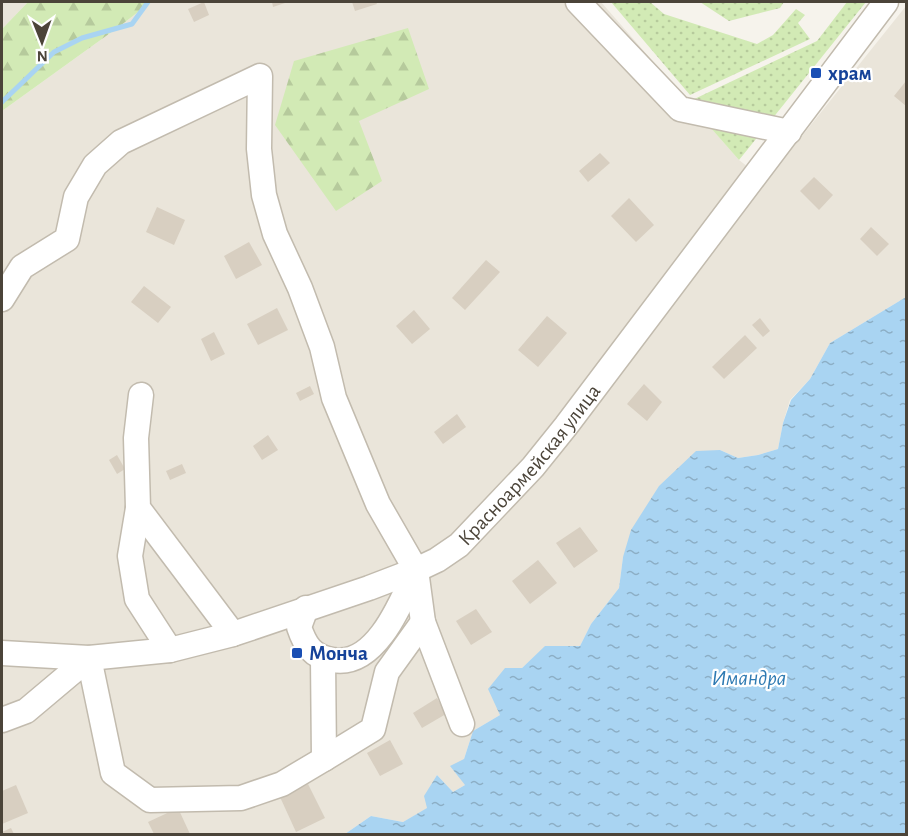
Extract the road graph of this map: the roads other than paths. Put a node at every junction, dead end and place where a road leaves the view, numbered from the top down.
1 (578, 2) edge
2 (886, 2) edge
3 (789, 132) junction
4 (2, 299) edge
5 (141, 395) dead end
6 (138, 508) junction
7 (416, 570) junction
8 (306, 608) junction
9 (423, 622) junction
10 (233, 634) junction
11 (170, 650) junction
12 (2, 653) edge
13 (89, 658) junction
14 (323, 659) junction
15 (2, 720) edge
16 (462, 724) dead end
17 (324, 759) junction

1 - 3 street
2 - 3 street, Красноармейская улица
3 - 7 street, Красноармейская улица
4 - 7 street
5 - 6 street
6 - 10 street
6 - 11 street
7 - 8 street, Красноармейская улица
7 - 9 street
7 - 14 street
8 - 10 street, Красноармейская улица
8 - 14 street
9 - 16 street
9 - 17 street
10 - 11 street, Красноармейская улица
11 - 13 street, Красноармейская улица
12 - 13 street, Красноармейская улица
13 - 15 street
13 - 17 street
14 - 17 street

